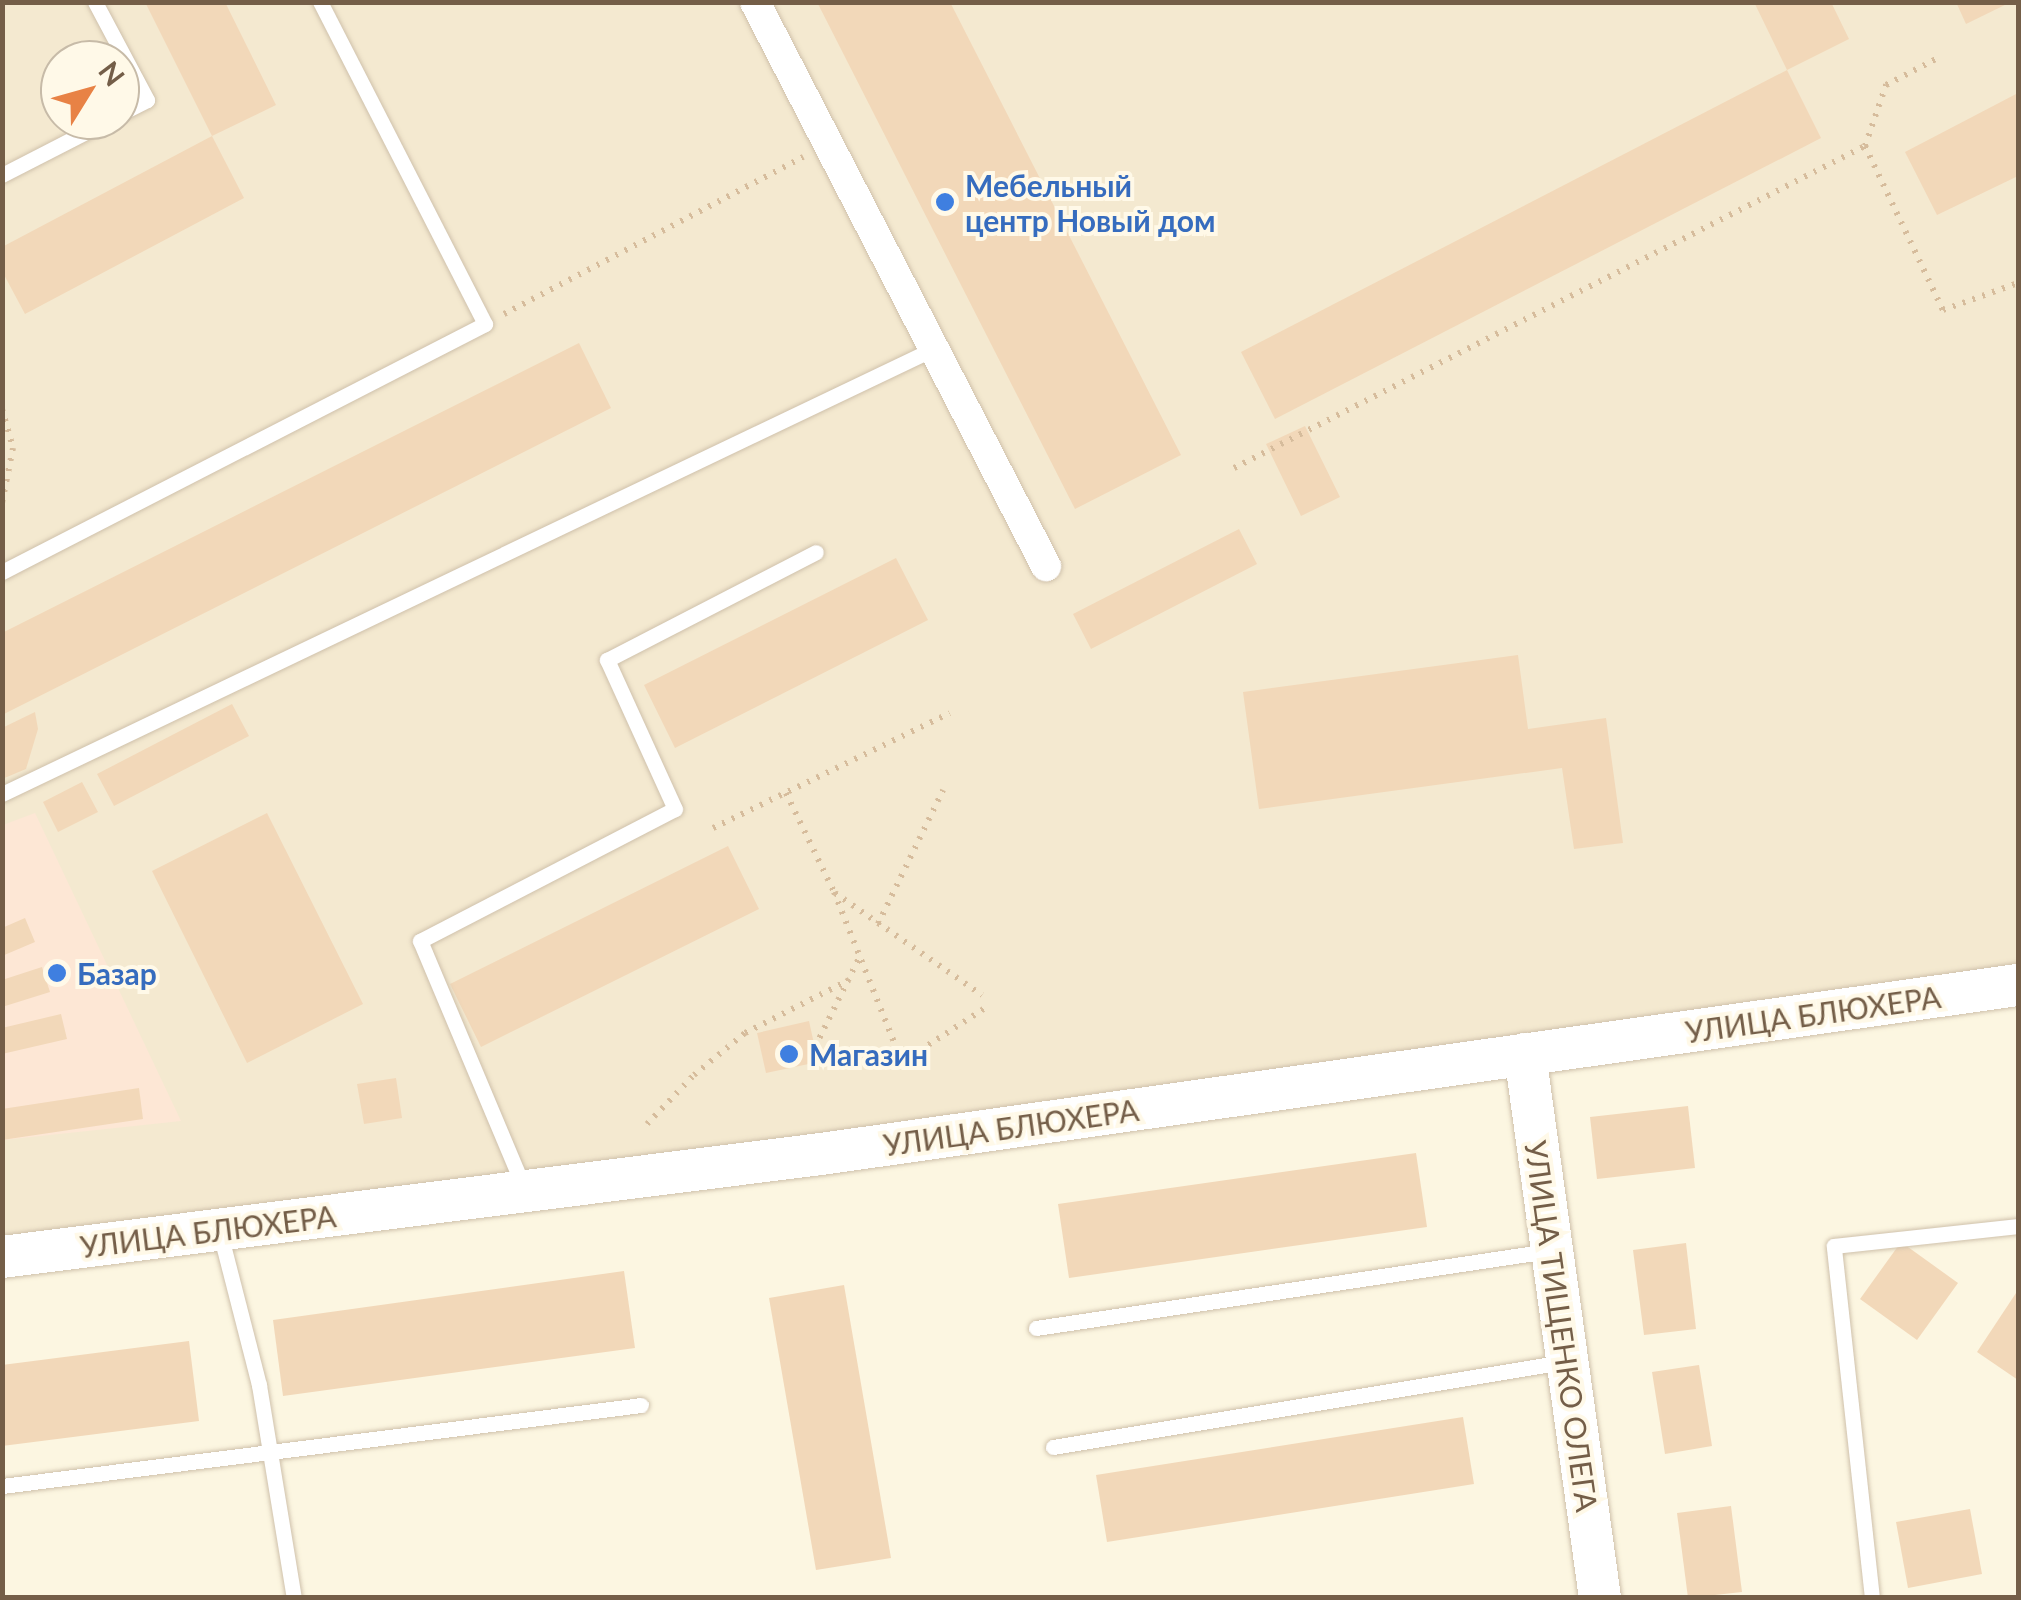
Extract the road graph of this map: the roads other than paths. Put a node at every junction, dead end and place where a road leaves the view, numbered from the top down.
1 (95, 2) edge
2 (320, 2) edge
3 (754, 2) edge
4 (115, 40) edge
5 (69, 140) edge
6 (2, 174) edge
7 (932, 349) junction
8 (816, 552) dead end
9 (1046, 566) dead end
10 (2, 572) edge
11 (2, 794) edge
12 (2018, 985) edge
13 (1525, 1054) junction
14 (526, 1192) junction
15 (2018, 1226) edge
16 (219, 1229) junction
17 (1552, 1250) junction
18 (2, 1257) edge
19 (1036, 1328) dead end
20 (1567, 1362) junction
21 (642, 1404) dead end
22 (1053, 1447) dead end
23 (270, 1452) junction
24 (2, 1486) edge
25 (294, 1598) edge
26 (1600, 1598) edge
27 (1872, 1598) edge

1 - 4 lane
2 - 10 lane
3 - 7 street
5 - 6 lane
7 - 9 street
7 - 11 lane
8 - 14 lane
12 - 13 street, УЛИЦА БЛЮХЕРА
13 - 14 street, УЛИЦА БЛЮХЕРА
13 - 17 street, УЛИЦА ТИЩЕНКО ОЛЕГА
14 - 16 street, УЛИЦА БЛЮХЕРА
15 - 27 lane
16 - 18 street, УЛИЦА БЛЮХЕРА
16 - 23 lane
17 - 19 lane
17 - 20 street, УЛИЦА ТИЩЕНКО ОЛЕГА
20 - 22 lane
20 - 26 street, УЛИЦА ТИЩЕНКО ОЛЕГА
21 - 23 lane
23 - 24 lane
23 - 25 lane

